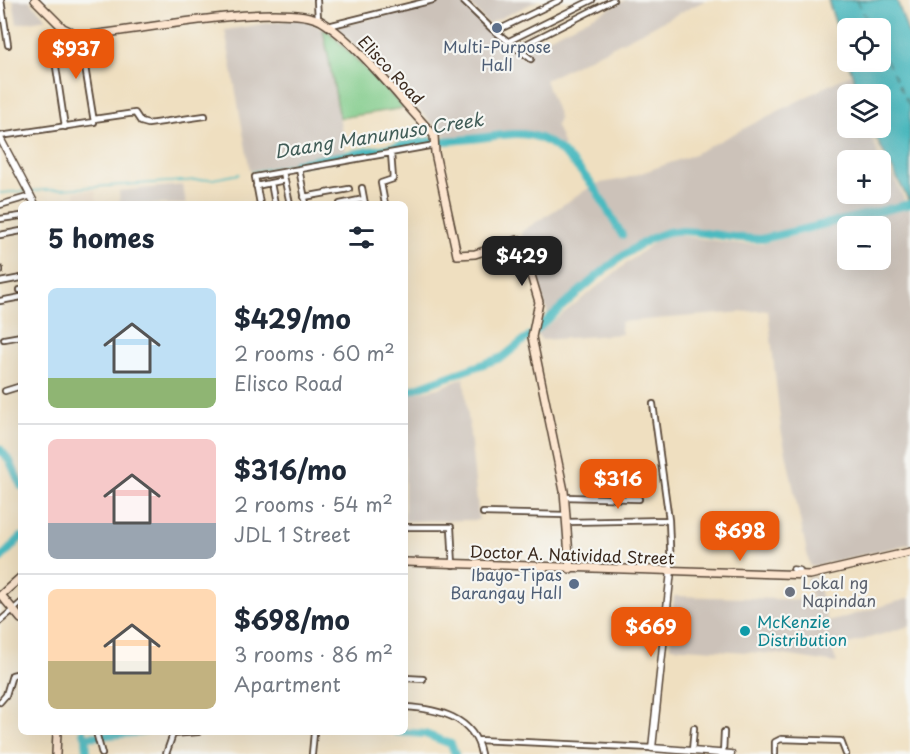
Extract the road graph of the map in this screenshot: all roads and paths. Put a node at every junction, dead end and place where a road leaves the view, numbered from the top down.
1 (1, 0) edge
2 (35, 0) edge
3 (317, 0) edge
4 (433, 0) edge
5 (462, 0) edge
6 (560, 0) edge
7 (592, 0) edge
8 (613, 0) edge
9 (318, 19) junction
10 (328, 26) junction
11 (496, 31) junction
12 (6, 35) junction
13 (80, 36) junction
14 (0, 37) edge
15 (509, 41) junction
16 (8, 45) dead end
17 (518, 48) junction
18 (83, 55) junction
19 (531, 58) dead end
20 (205, 116) dead end
21 (93, 121) junction
22 (65, 127) junction
23 (0, 137) edge
24 (436, 142) junction
25 (391, 153) junction
26 (299, 169) junction
27 (283, 172) junction
28 (285, 180) junction
29 (271, 183) junction
30 (256, 186) junction
31 (362, 188) dead end
32 (349, 189) dead end
33 (29, 193) junction
34 (304, 197) junction
35 (33, 201) edge
36 (259, 201) edge
37 (274, 201) edge
38 (289, 201) edge
39 (305, 201) edge
40 (364, 201) edge
41 (384, 201) edge
42 (0, 205) edge
43 (18, 216) edge
44 (0, 219) edge
45 (18, 232) edge
46 (0, 235) edge
47 (18, 279) edge
48 (0, 282) edge
49 (18, 298) edge
50 (0, 301) edge
51 (18, 337) edge
52 (4, 339) dead end
53 (18, 387) edge
54 (5, 391) dead end
55 (653, 404) dead end
56 (565, 497) junction
57 (639, 499) dead end
58 (483, 513) dead end
59 (567, 518) junction
60 (669, 520) junction
61 (408, 527) edge
62 (910, 552) edge
63 (408, 562) edge
64 (453, 565) junction
65 (570, 569) junction
66 (793, 569) dead end
67 (671, 571) junction
68 (801, 575) junction
69 (18, 580) edge
70 (1, 595) edge
71 (18, 605) edge
72 (13, 609) junction
73 (18, 615) edge
74 (0, 621) edge
75 (18, 674) edge
76 (408, 678) edge
77 (423, 679) dead end
78 (0, 701) edge
79 (408, 707) edge
80 (694, 728) dead end
81 (723, 732) dead end
82 (57, 735) edge
83 (97, 735) edge
84 (172, 735) edge
85 (314, 735) edge
86 (477, 740) junction
87 (652, 748) junction
88 (689, 752) edge
89 (705, 753) edge
90 (714, 753) edge
91 (56, 754) edge
92 (102, 754) edge
93 (166, 754) edge
94 (312, 754) edge
95 (481, 754) edge
96 (723, 754) edge
97 (731, 754) edge
98 (775, 754) edge
99 (846, 754) edge

1 - 12 street
2 - 13 main road
3 - 9 street
4 - 10 street
5 - 11 street
6 - 11 street
7 - 15 street
8 - 17 street
9 - 10 main road, Elisco Road
9 - 13 main road, Elisco Road
10 - 24 main road, Elisco Road
11 - 15 street
12 - 14 street
12 - 16 street
13 - 18 street
15 - 17 street
17 - 19 street
18 - 21 street
18 - 22 street
20 - 21 street
21 - 22 street
22 - 23 street
23 - 33 street
24 - 25 street
24 - 56 main road
25 - 26 street
25 - 41 street
26 - 27 street
26 - 34 street
27 - 28 street
27 - 30 street
28 - 29 street
28 - 38 street
29 - 30 street
29 - 37 street
30 - 36 street
31 - 40 street
32 - 34 street
33 - 35 street
33 - 42 street
34 - 39 street
43 - 44 street
45 - 46 street
47 - 48 street
49 - 50 street
51 - 52 street
53 - 54 street
55 - 60 street
56 - 57 street
56 - 59 main road
58 - 59 street
59 - 60 street
59 - 65 main road
60 - 67 street
61 - 64 street
62 - 68 main road, Doctor A. Natividad Street
63 - 64 main road, Doctor A. Natividad Street
64 - 65 main road, Doctor A. Natividad Street
65 - 67 main road, Doctor A. Natividad Street
66 - 68 street
67 - 68 main road, Doctor A. Natividad Street
67 - 87 street
69 - 70 main road
70 - 72 main road
71 - 72 street
72 - 73 main road
72 - 74 street
75 - 78 street
76 - 77 street
79 - 86 street
80 - 88 street
81 - 96 street
82 - 91 main road
83 - 92 street
84 - 93 street
85 - 94 street
86 - 87 street
86 - 95 street
87 - 88 street
88 - 89 street
89 - 90 street
90 - 96 street
96 - 97 street
98 - 99 street

